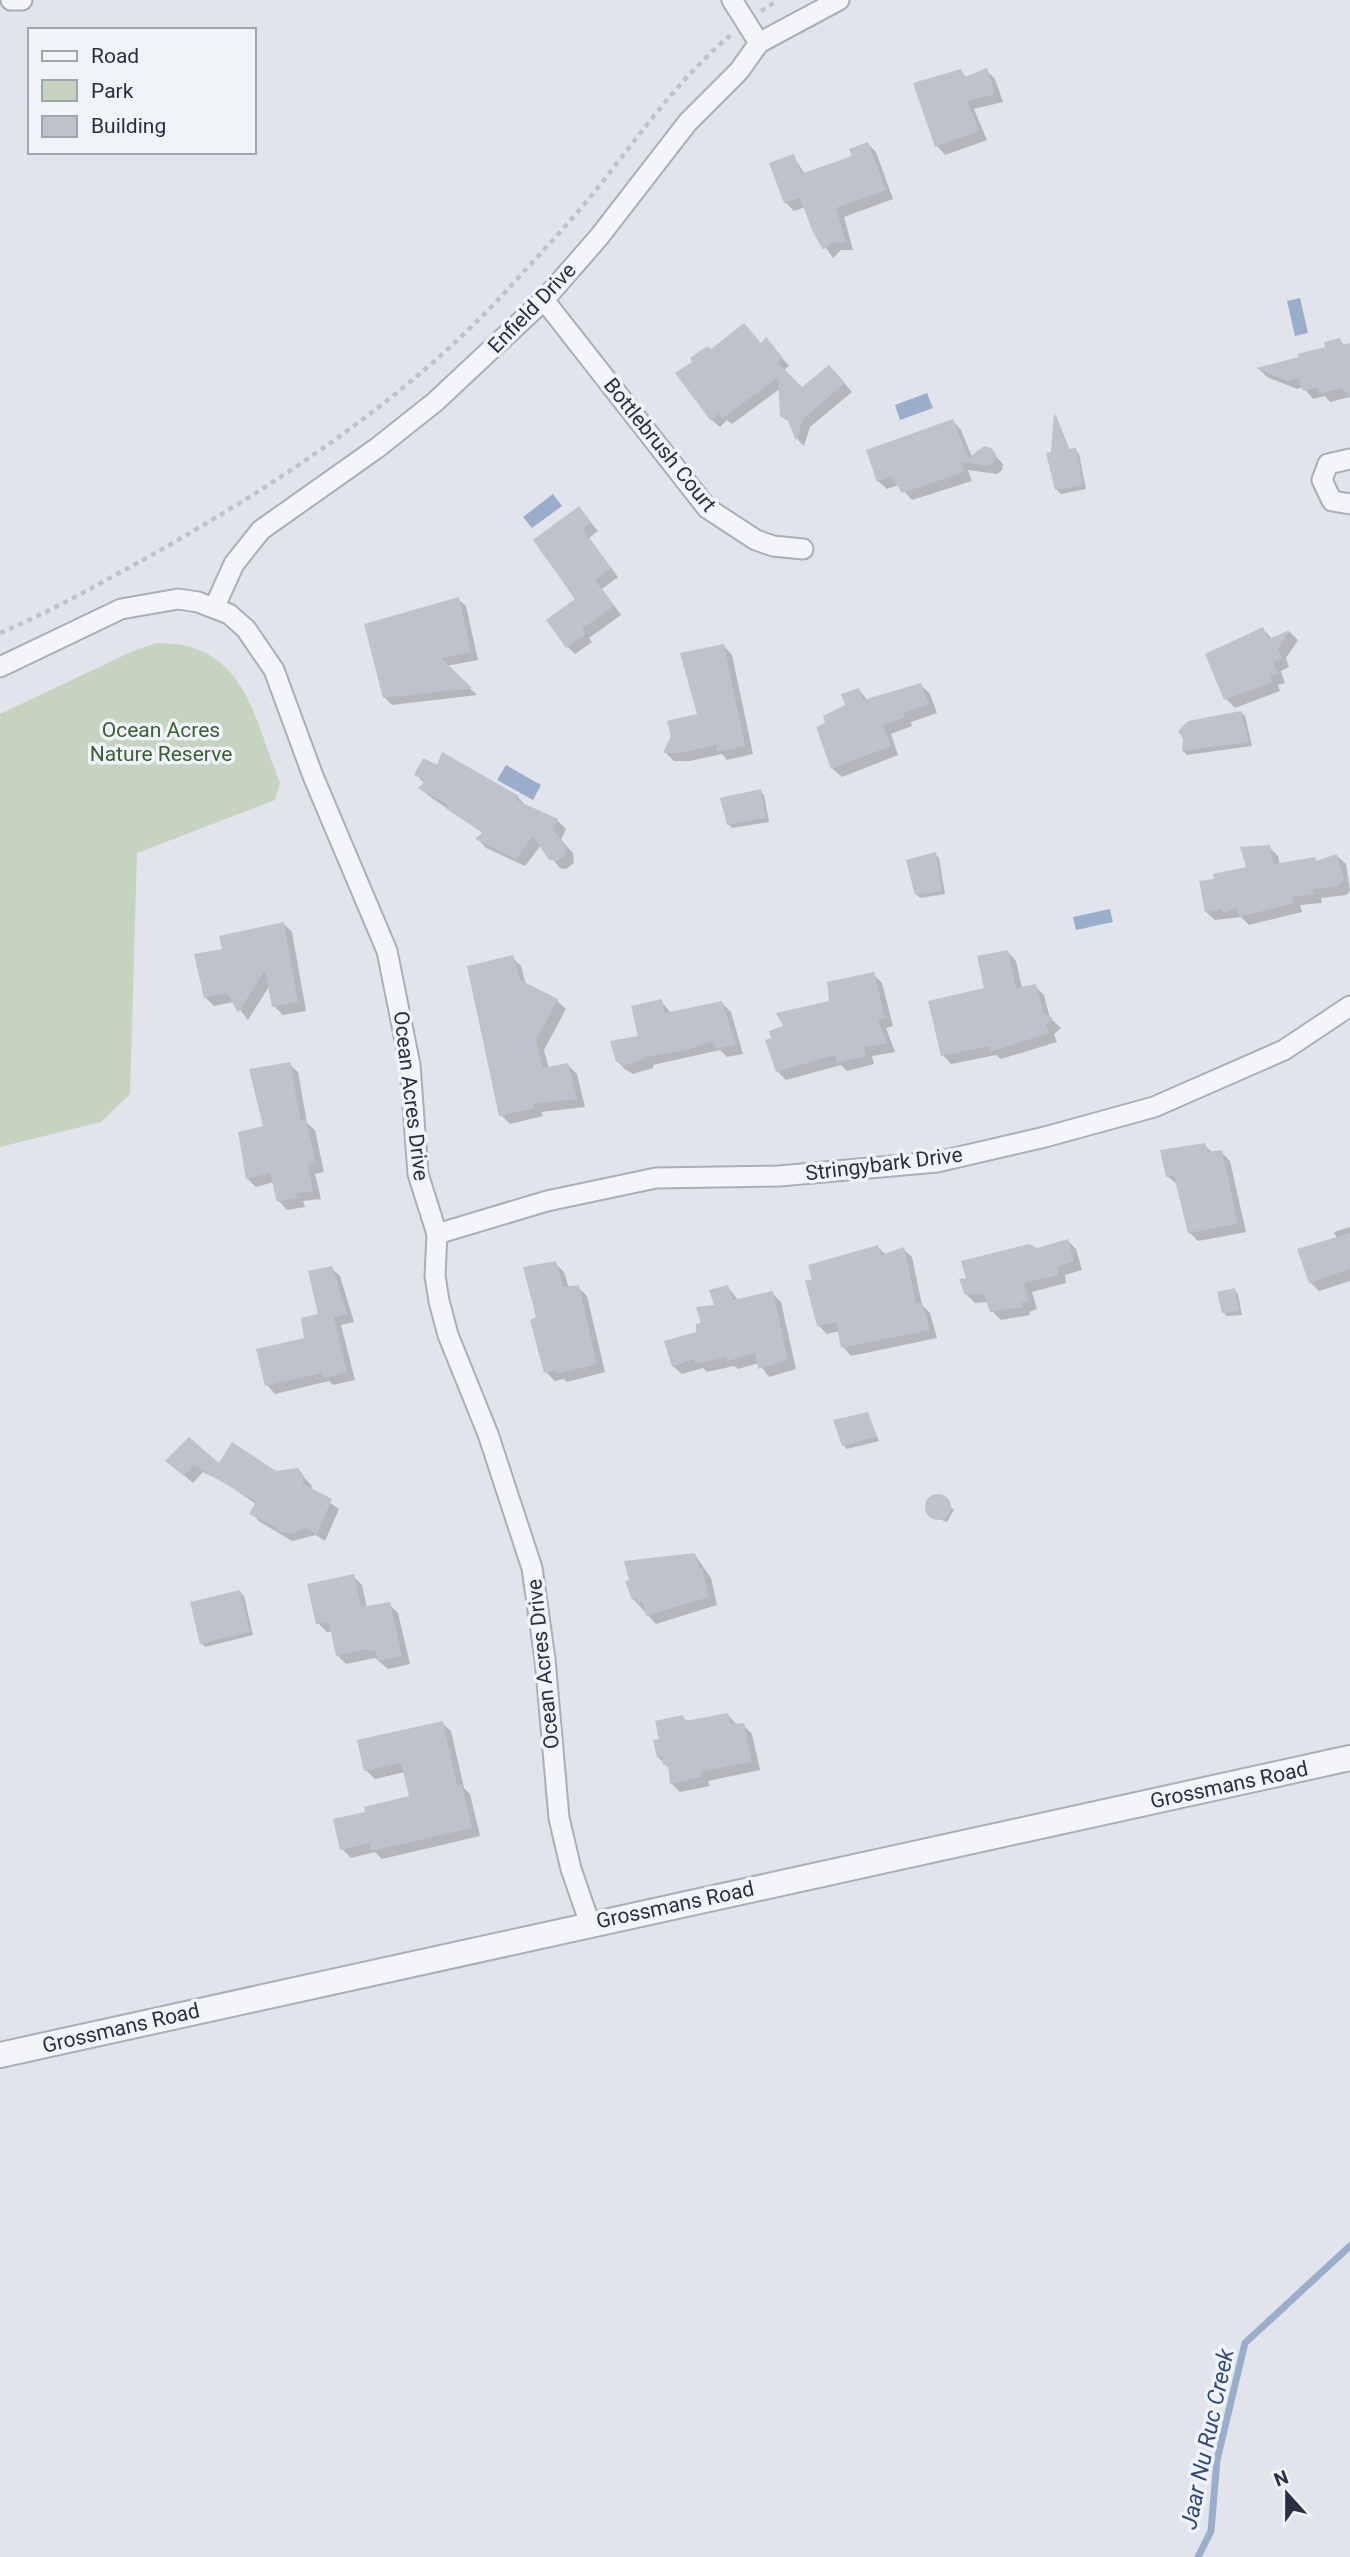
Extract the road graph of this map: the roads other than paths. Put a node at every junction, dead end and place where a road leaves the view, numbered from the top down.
1 (11, 0) edge
2 (22, 0) edge
3 (732, 0) edge
4 (839, 0) edge
5 (759, 43) junction
6 (544, 300) junction
7 (1350, 459) edge
8 (1350, 504) edge
9 (803, 549) dead end
10 (215, 607) junction
11 (0, 667) edge
12 (1350, 1006) edge
13 (437, 1234) junction
14 (1350, 1758) edge
15 (590, 1924) junction
16 (0, 2056) edge

1 - 2 street
3 - 5 street
4 - 5 street, Enfield Drive
5 - 6 street, Enfield Drive
6 - 9 street, Bottlebrush Court
6 - 10 street, Enfield Drive
7 - 8 street
10 - 11 street, Ocean Acres Drive
10 - 13 street, Ocean Acres Drive
12 - 13 street, Stringybark Drive
13 - 15 street, Ocean Acres Drive
14 - 15 street, Grossmans Road
15 - 16 street, Grossmans Road

